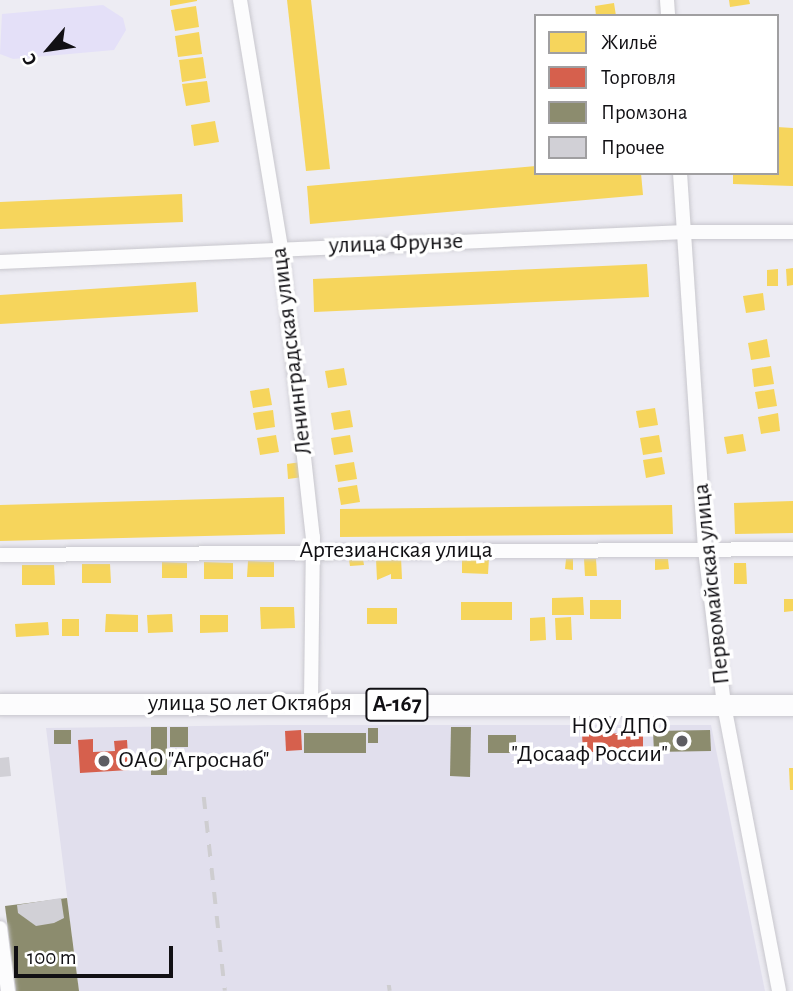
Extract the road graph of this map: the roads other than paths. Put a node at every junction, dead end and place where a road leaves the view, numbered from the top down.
1 (240, 0) edge
2 (680, 175) edge
3 (685, 232) junction
4 (793, 232) edge
5 (281, 249) junction
6 (0, 262) edge
7 (793, 549) edge
8 (705, 550) junction
9 (314, 551) junction
10 (0, 555) edge
11 (0, 704) edge
12 (311, 705) junction
13 (724, 705) junction
14 (793, 705) edge
15 (0, 928) edge
16 (8, 991) edge
17 (779, 991) edge

1 - 5 street, Ленинградская улица
2 - 3 street, Первомайская улица
3 - 4 street, улица Фрунзе
3 - 5 street, улица Фрунзе
3 - 8 street, Первомайская улица
5 - 6 street, улица Фрунзе
5 - 9 street, Ленинградская улица
7 - 8 street, Артезианская улица
8 - 9 street, Артезианская улица
8 - 13 street, Первомайская улица
9 - 10 street, Артезианская улица
9 - 12 street, Ленинградская улица
11 - 12 highway, улица 50 лет Октября / А-167
12 - 13 highway, улица 50 лет Октября / А-167
13 - 14 highway, улица 50 лет Октября / А-167
13 - 17 street, Первомайская улица
15 - 16 street

